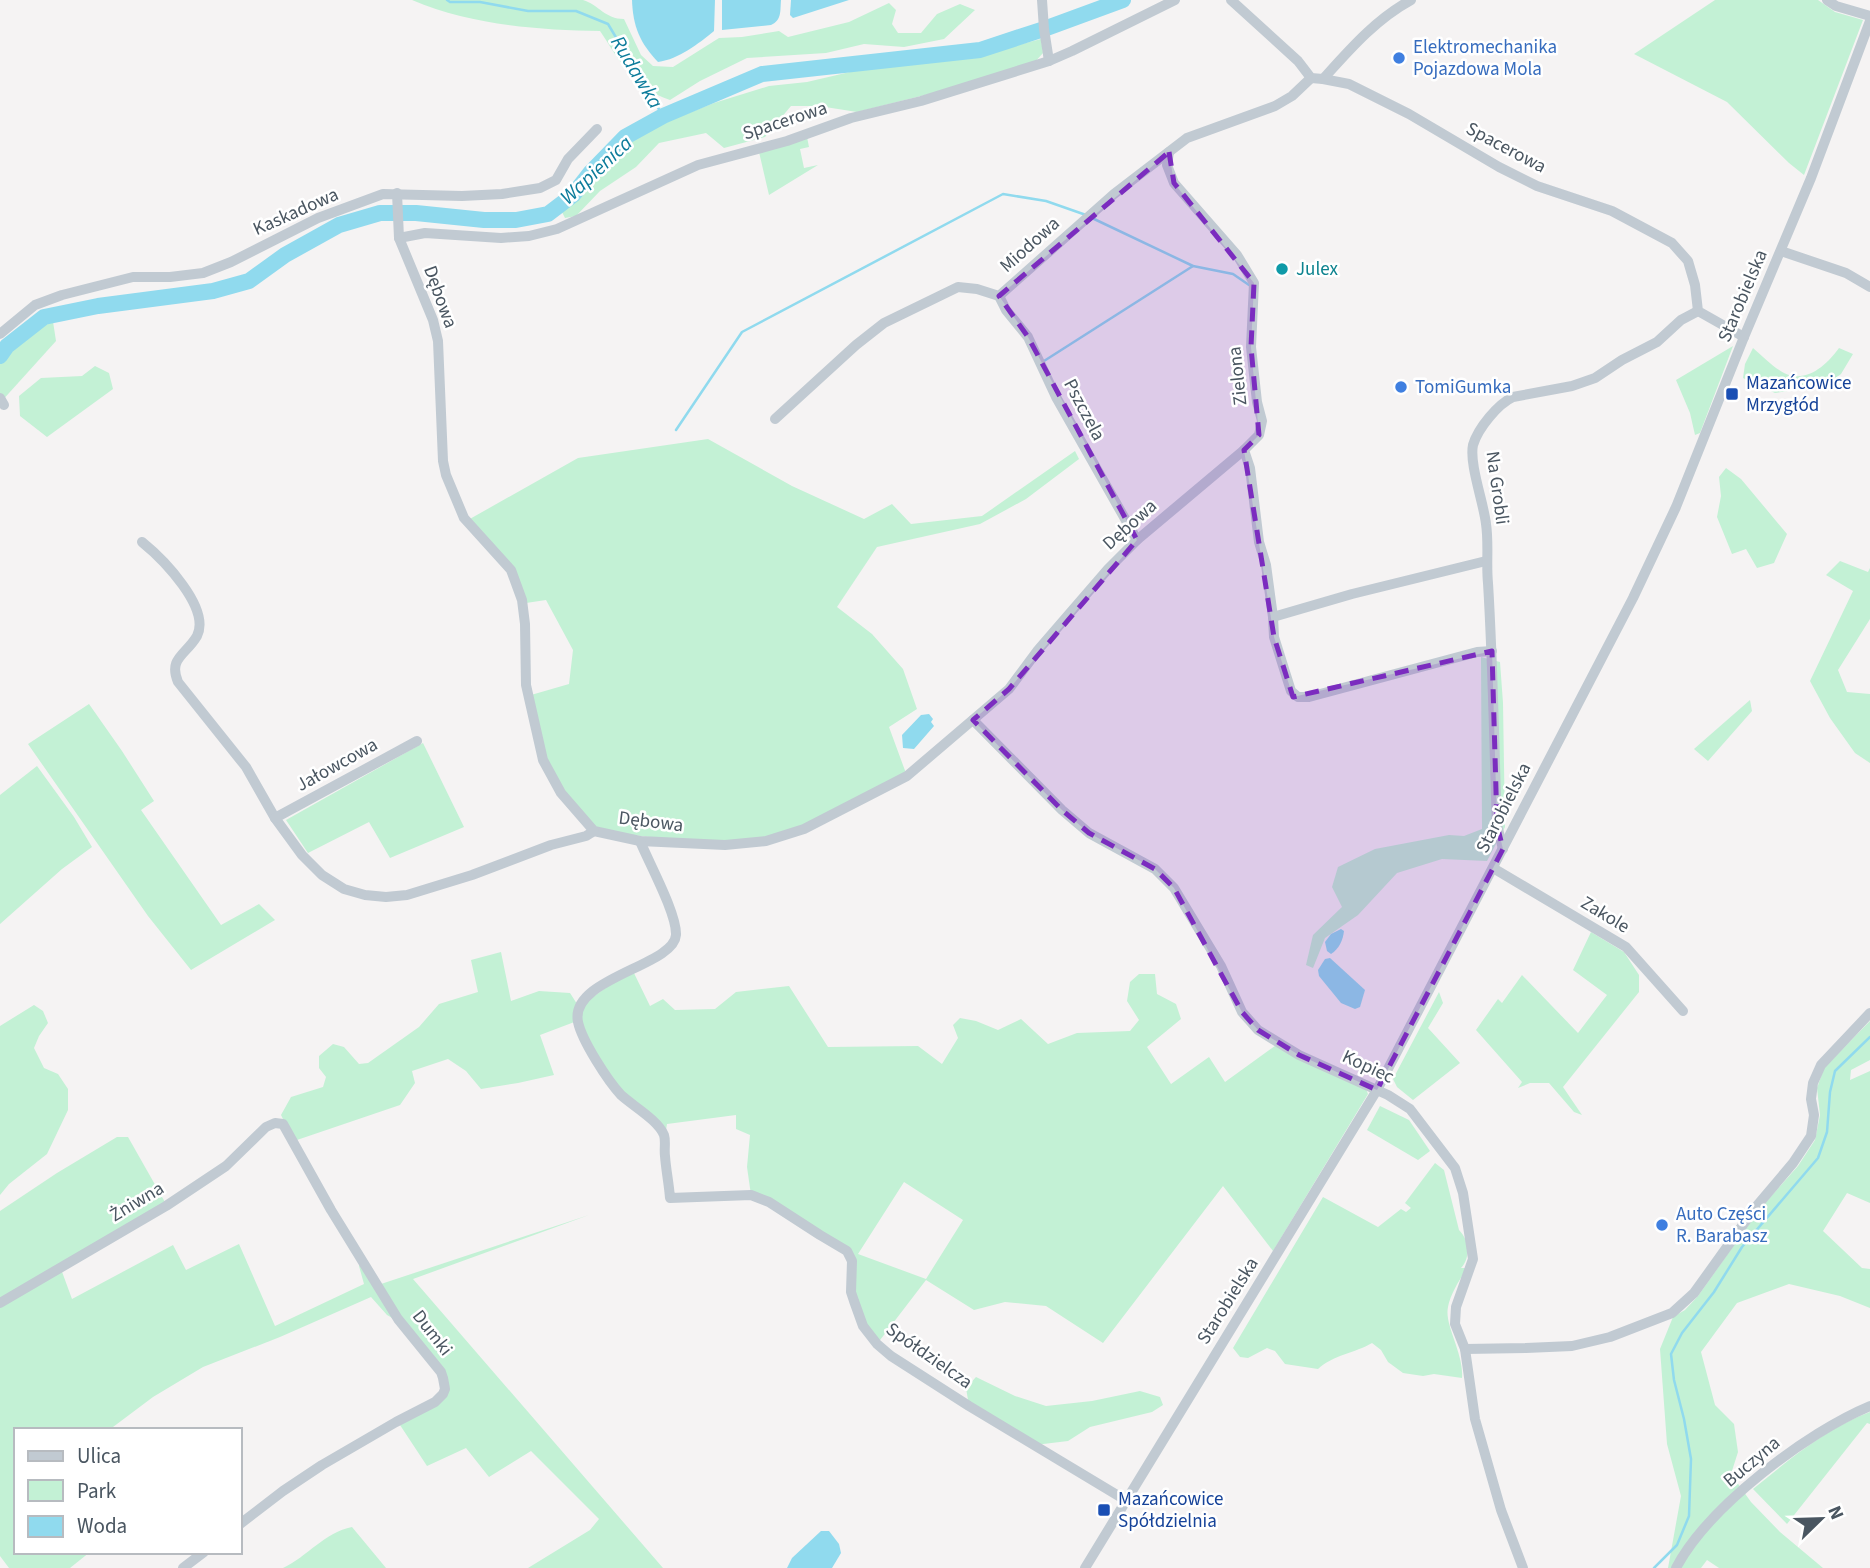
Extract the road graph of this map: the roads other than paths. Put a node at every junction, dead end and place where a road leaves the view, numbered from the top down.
1 (1042, 0) edge
2 (1175, 0) edge
3 (1231, 0) edge
4 (1411, 0) edge
5 (1827, 0) edge
6 (1870, 19) edge
7 (1049, 61) junction
8 (1311, 78) junction
9 (1324, 79) junction
10 (597, 129) dead end
11 (1169, 152) junction
12 (397, 198) junction
13 (399, 232) junction
14 (1781, 251) junction
15 (1870, 288) edge
16 (999, 296) junction
17 (1698, 311) junction
18 (0, 334) edge
19 (1744, 337) junction
20 (775, 419) dead end
21 (1244, 450) junction
22 (1137, 540) junction
23 (142, 542) dead end
24 (1486, 561) junction
25 (1273, 617) junction
26 (1492, 651) junction
27 (973, 720) junction
28 (417, 741) dead end
29 (275, 818) junction
30 (594, 831) junction
31 (640, 841) junction
32 (1503, 849) junction
33 (1493, 868) junction
34 (1684, 1011) dead end
35 (1870, 1013) edge
36 (1377, 1090) junction
37 (283, 1124) joint
38 (0, 1303) edge
39 (1465, 1349) junction
40 (1870, 1406) edge
41 (1127, 1501) junction
42 (242, 1522) edge
43 (201, 1554) edge
44 (183, 1568) edge
45 (1085, 1568) edge
46 (1523, 1568) edge
47 (1676, 1568) edge

1 - 7 street
2 - 7 street, Spacerowa
3 - 8 street
4 - 9 street
5 - 6 street
6 - 14 street, Starobielska
7 - 13 street, Spacerowa
8 - 9 street, Spacerowa
8 - 11 street, Miodowa
9 - 17 street, Spacerowa
10 - 12 street, Kaskadowa
11 - 16 street, Miodowa
11 - 21 street, Zielona
12 - 13 street, Dębowa
12 - 18 street, Kaskadowa
13 - 30 street, Dębowa
14 - 15 street
14 - 19 street, Starobielska
16 - 20 street, Miodowa
16 - 22 street, Pszczela
17 - 19 street
17 - 24 street, Na Grobli
19 - 32 street, Starobielska
21 - 22 street, Dębowa
21 - 25 street
22 - 27 street, Dębowa
23 - 29 street
24 - 25 street
24 - 26 street, Na Grobli
25 - 26 street
26 - 32 street, Na Grobli
27 - 31 street, Dębowa
27 - 36 street, Kopiec
28 - 29 street, Jałowcowa
29 - 30 street
30 - 31 street, Dębowa
31 - 41 street, Spółdzielcza
32 - 33 street, Starobielska
33 - 34 street, Zakole
33 - 36 street, Starobielska
35 - 39 street
36 - 39 street, Kopiec
36 - 41 street, Starobielska
37 - 38 street, Żniwna
37 - 42 street, Dumki
39 - 46 street, Kopiec
40 - 47 street, Buczyna
41 - 45 street, Starobielska
43 - 44 street

